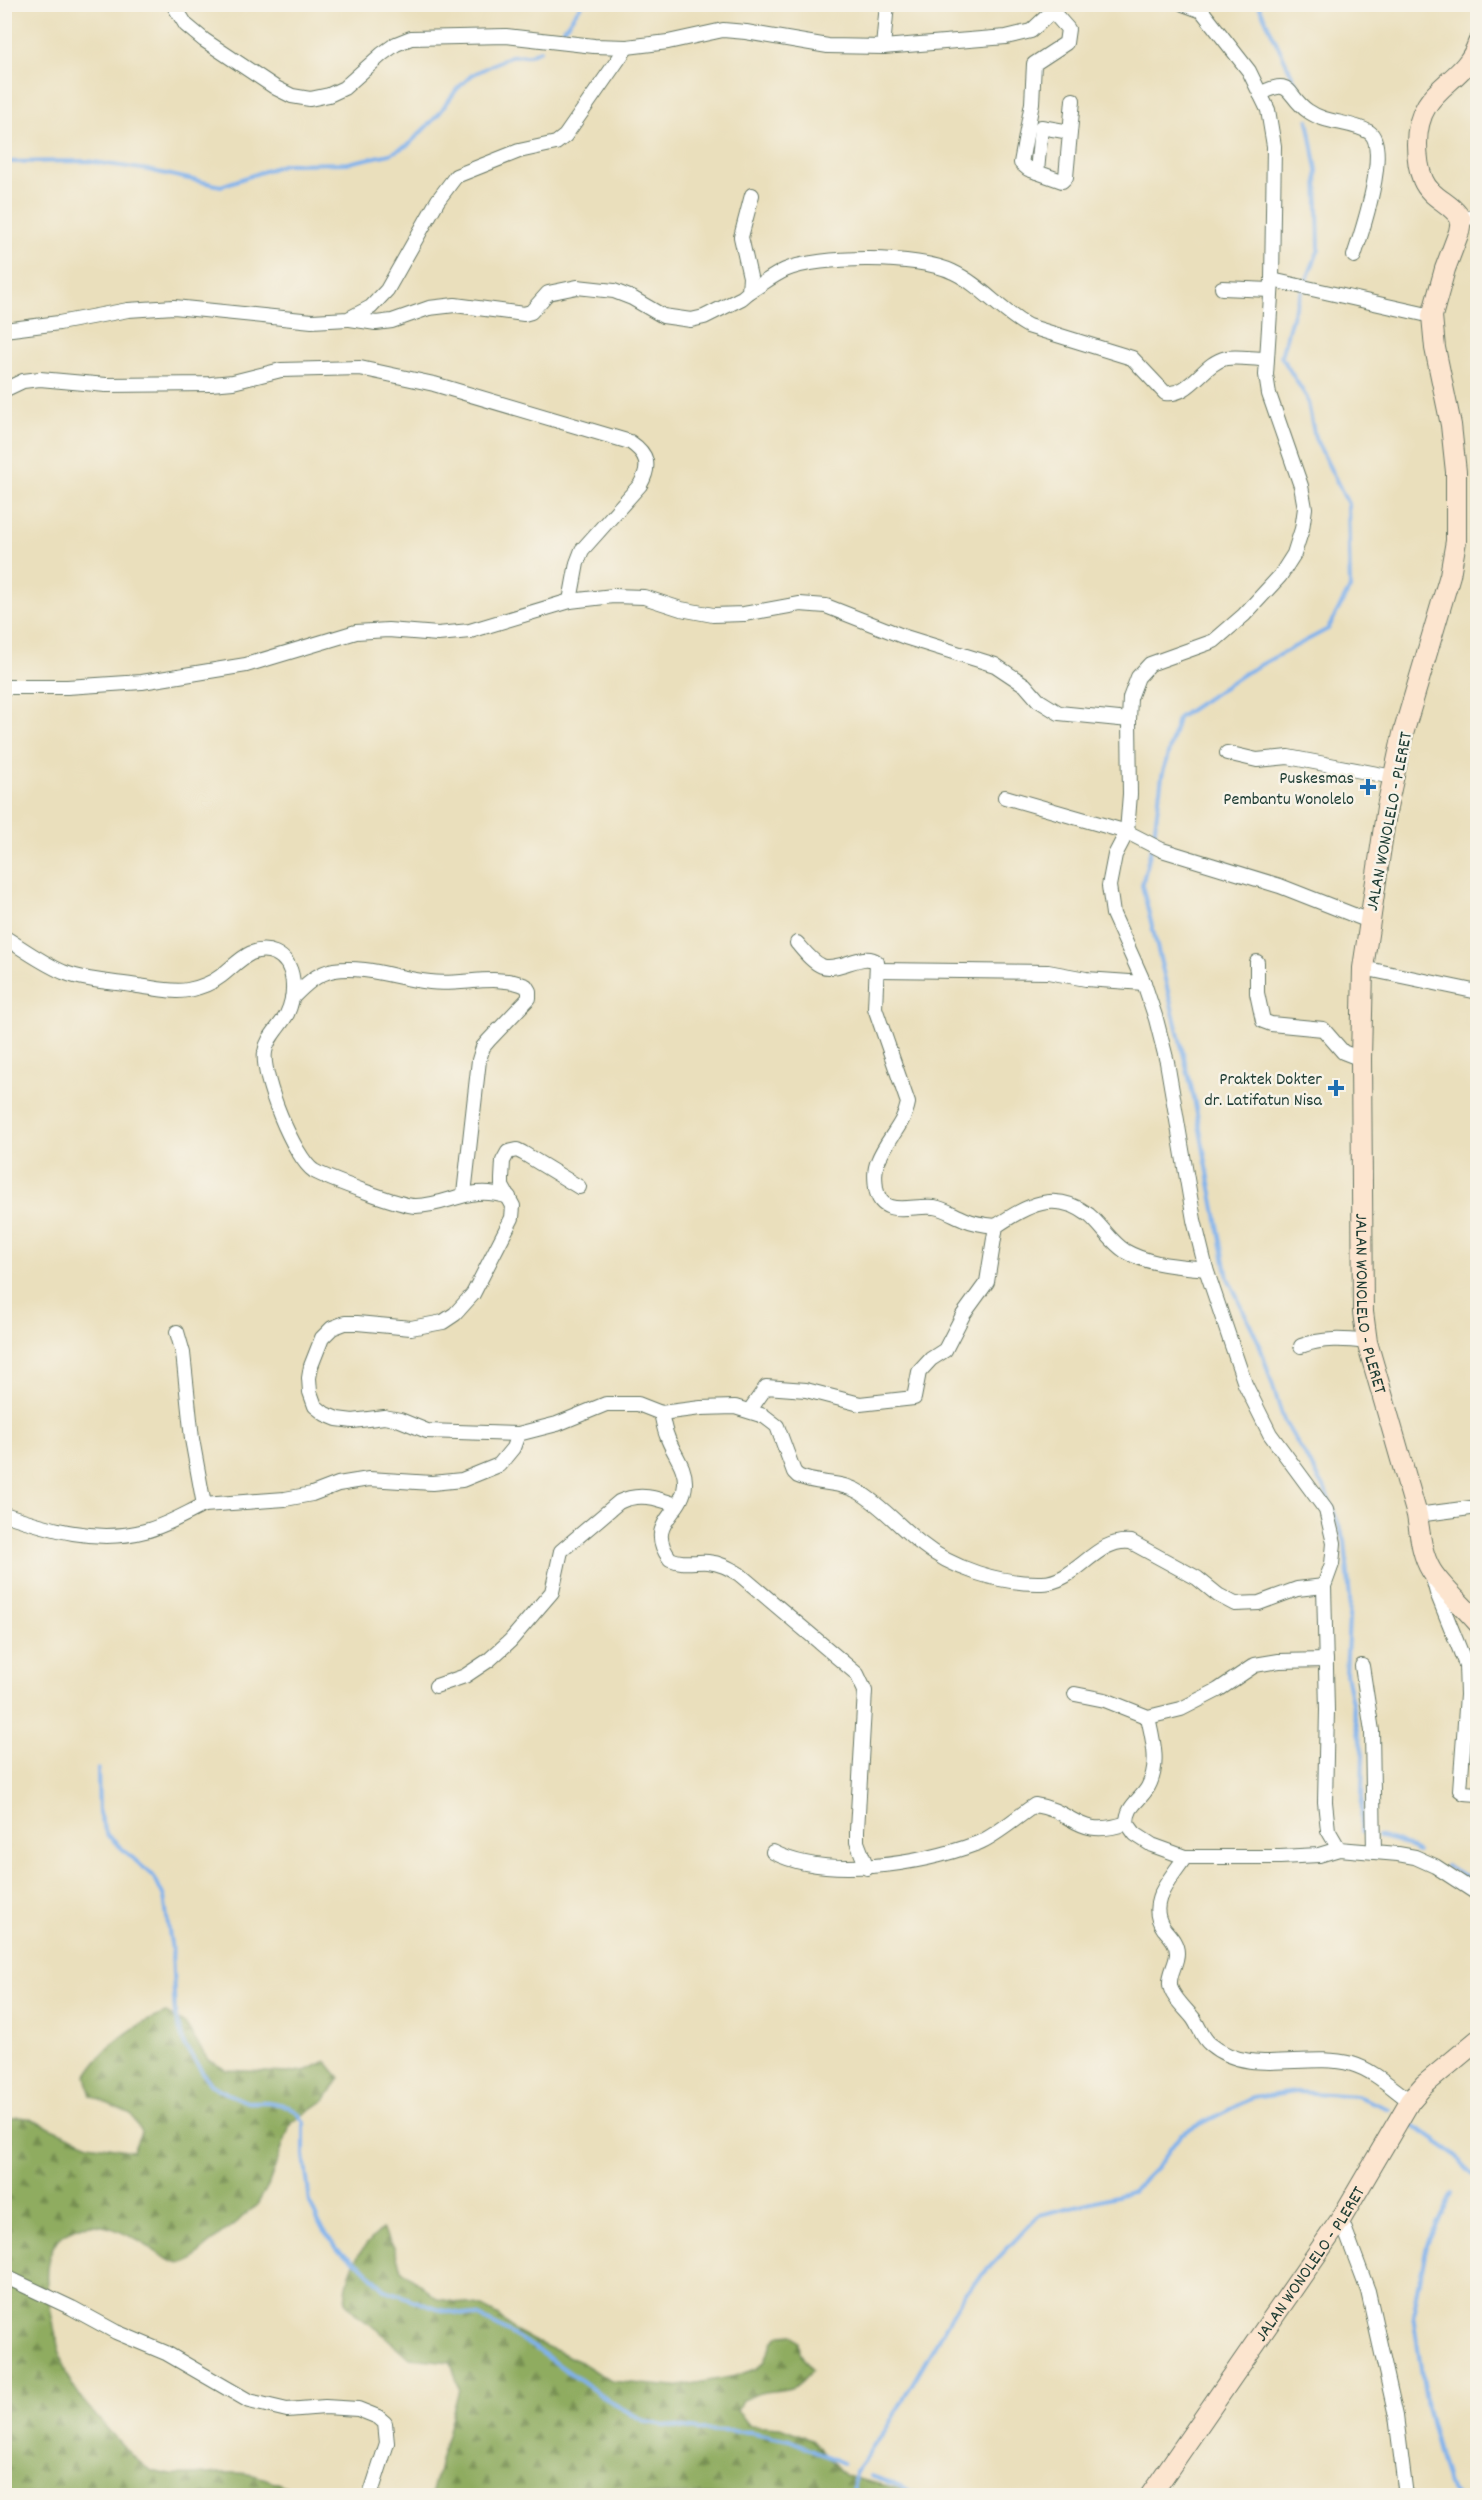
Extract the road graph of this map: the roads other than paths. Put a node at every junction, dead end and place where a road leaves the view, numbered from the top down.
1 (173, 4) edge
2 (887, 4) edge
3 (1184, 4) edge
4 (1057, 8) edge
5 (1202, 8) edge
6 (1478, 43) edge
7 (627, 46) junction
8 (883, 47) junction
9 (1260, 94) junction
10 (1073, 100) dead end
11 (1070, 132) junction
12 (1037, 172) junction
13 (752, 195) dead end
14 (1469, 217) edge
15 (1354, 256) dead end
16 (1271, 285) junction
17 (1222, 288) dead end
18 (749, 292) junction
19 (1432, 316) junction
20 (348, 319) junction
21 (4, 330) edge
22 (1265, 360) junction
23 (4, 390) edge
24 (570, 601) junction
25 (4, 687) edge
26 (1128, 720) junction
27 (1227, 753) dead end
28 (1393, 777) junction
29 (1005, 797) dead end
30 (1127, 832) junction
31 (1369, 921) junction
32 (4, 937) edge
33 (797, 944) dead end
34 (1257, 962) dead end
35 (1363, 968) junction
36 (878, 970) junction
37 (1144, 983) junction
38 (1478, 992) edge
39 (292, 998) junction
40 (1361, 1059) junction
41 (579, 1186) dead end
42 (464, 1194) junction
43 (509, 1197) junction
44 (996, 1226) junction
45 (1206, 1269) junction
46 (177, 1332) dead end
47 (1366, 1342) junction
48 (1301, 1346) dead end
49 (750, 1410) junction
50 (661, 1413) junction
51 (518, 1434) junction
52 (677, 1504) junction
53 (204, 1505) junction
54 (1478, 1507) edge
55 (4, 1515) edge
56 (1417, 1515) junction
57 (1432, 1571) junction
58 (1324, 1586) junction
59 (1478, 1623) edge
60 (1326, 1660) junction
61 (1362, 1666) dead end
62 (436, 1686) dead end
63 (1075, 1694) dead end
64 (1148, 1717) junction
65 (1478, 1794) edge
66 (1127, 1823) junction
67 (1374, 1848) junction
68 (1339, 1850) junction
69 (772, 1852) dead end
70 (1185, 1857) junction
71 (867, 1868) junction
72 (1478, 1894) edge
73 (1478, 2040) edge
74 (1410, 2101) junction
75 (1341, 2218) junction
76 (4, 2276) edge
77 (370, 2496) edge
78 (1150, 2496) edge
79 (1406, 2496) edge

1 - 7 street
2 - 8 street
3 - 5 street
4 - 8 street
4 - 12 street
5 - 9 street
6 - 14 main road, JALAN WONOLELO - PLERET
7 - 8 street
7 - 20 street
9 - 15 street
9 - 16 street
10 - 11 street
11 - 12 street
11 - 12 street
13 - 18 street
14 - 19 main road, JALAN WONOLELO - PLERET
16 - 17 street
16 - 19 street
16 - 22 street
18 - 20 street
18 - 22 street
19 - 28 main road, JALAN WONOLELO - PLERET
20 - 21 street
22 - 26 street
23 - 24 street
24 - 25 street
24 - 26 street
26 - 30 street
27 - 28 street
28 - 31 main road, JALAN WONOLELO - PLERET
29 - 30 street
30 - 31 street
30 - 37 street
31 - 35 main road, JALAN WONOLELO - PLERET
32 - 39 street
33 - 36 street
34 - 40 street
35 - 38 street
35 - 40 main road, JALAN WONOLELO - PLERET
36 - 37 street
36 - 44 street
37 - 45 street
39 - 42 street
39 - 42 street
40 - 47 main road, JALAN WONOLELO - PLERET
41 - 43 street
42 - 43 street
43 - 51 street
44 - 45 street
44 - 49 street
45 - 58 street
46 - 53 street
47 - 48 street
47 - 56 main road, JALAN WONOLELO - PLERET
49 - 50 street
49 - 58 street
50 - 51 street
50 - 52 street
51 - 53 street
52 - 62 street
52 - 71 street
53 - 55 street
54 - 56 street
56 - 57 main road, JALAN WONOLELO - PLERET
57 - 59 main road, JALAN WONOLELO - PLERET
57 - 65 street
58 - 60 street
60 - 64 street
60 - 68 street
61 - 67 street
63 - 64 street
64 - 66 street
66 - 70 street
66 - 71 street
67 - 68 street
67 - 72 street
68 - 70 street
69 - 71 street
70 - 74 street
73 - 74 main road, JALAN WONOLELO - PLERET
74 - 75 main road, JALAN WONOLELO - PLERET
75 - 78 main road, JALAN WONOLELO - PLERET
75 - 79 street
76 - 77 street

